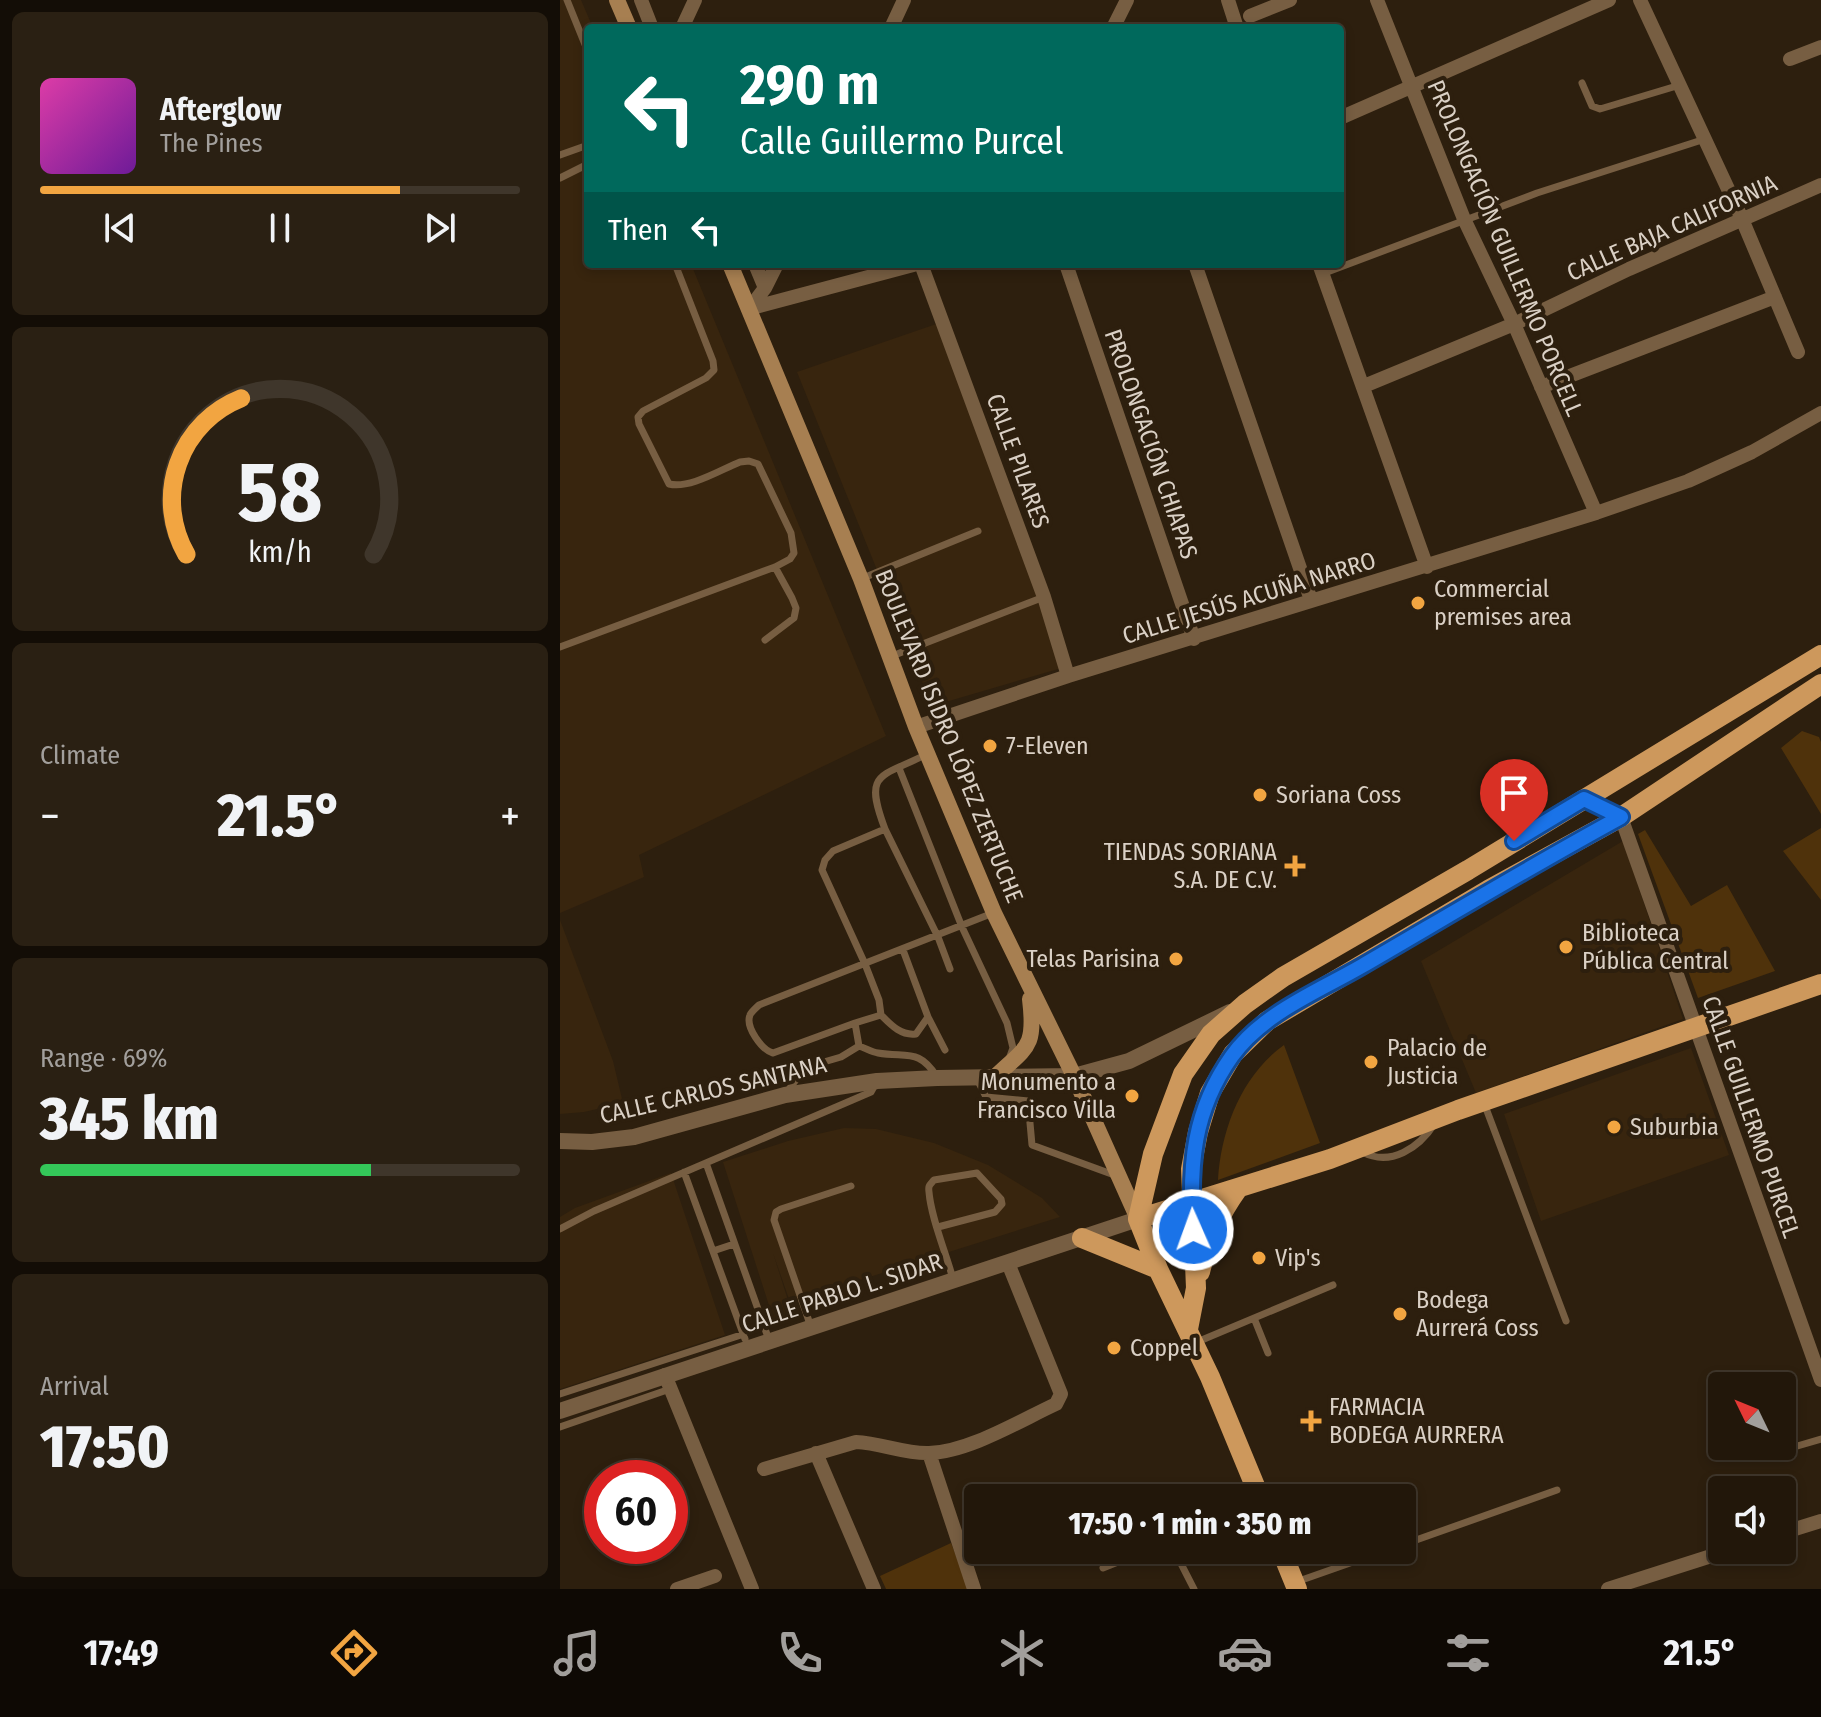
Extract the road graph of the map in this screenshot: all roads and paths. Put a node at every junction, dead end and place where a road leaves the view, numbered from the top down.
1 (567, 0) edge
2 (617, 0) edge
3 (641, 0) edge
4 (695, 0) edge
5 (904, 0) edge
6 (1127, 0) edge
7 (1228, 0) edge
8 (1290, 0) edge
9 (1377, 0) edge
10 (1609, 0) edge
11 (1640, 0) edge
12 (1250, 16) dead end
13 (627, 24) edge
14 (650, 24) edge
15 (684, 24) edge
16 (893, 24) edge
17 (1115, 24) edge
18 (1236, 24) edge
19 (584, 42) edge
20 (1821, 47) edge
21 (1790, 59) dead end
22 (1582, 83) dead end
23 (1680, 85) junction
24 (1412, 88) junction
25 (1344, 116) edge
26 (1705, 139) junction
27 (584, 146) edge
28 (560, 155) edge
29 (584, 166) edge
30 (560, 178) edge
31 (1821, 185) edge
32 (1464, 219) junction
33 (1742, 219) junction
34 (1344, 261) edge
35 (677, 268) edge
36 (732, 268) edge
37 (757, 268) edge
38 (775, 268) edge
39 (904, 268) edge
40 (921, 268) edge
41 (1067, 268) edge
42 (1196, 268) edge
43 (1321, 269) edge
44 (765, 288) junction
45 (1775, 297) junction
46 (748, 309) junction
47 (1514, 324) junction
48 (1798, 352) dead end
49 (1364, 386) junction
50 (1541, 387) junction
51 (1821, 413) edge
52 (1596, 513) junction
53 (978, 531) dead end
54 (775, 567) junction
55 (1427, 567) junction
56 (861, 579) junction
57 (1044, 597) junction
58 (1311, 600) junction
59 (1194, 639) junction
60 (765, 640) dead end
61 (560, 647) edge
62 (890, 657) junction
63 (1820, 658) edge
64 (1068, 676) junction
65 (1821, 684) edge
66 (916, 727) junction
67 (927, 754) junction
68 (899, 768) junction
69 (1584, 799) junction
70 (1621, 817) junction
71 (1538, 827) junction
72 (885, 829) junction
73 (1468, 870) junction
74 (1488, 890) junction
75 (994, 913) junction
76 (962, 927) junction
77 (938, 937) junction
78 (903, 950) junction
79 (865, 964) junction
80 (1363, 965) junction
81 (950, 969) dead end
82 (1821, 984) edge
83 (1028, 986) junction
84 (1245, 1004) junction
85 (881, 1015) junction
86 (928, 1017) junction
87 (855, 1023) junction
88 (1696, 1027) junction
89 (859, 1046) junction
90 (945, 1050) dead end
91 (1007, 1065) junction
92 (1074, 1076) junction
93 (937, 1078) junction
94 (985, 1079) junction
95 (877, 1081) junction
96 (785, 1095) junction
97 (1484, 1101) junction
98 (560, 1141) edge
99 (706, 1163) junction
100 (684, 1172) junction
101 (1119, 1177) junction
102 (851, 1186) dead end
103 (1237, 1190) junction
104 (1191, 1202) junction
105 (1138, 1219) junction
106 (938, 1227) junction
107 (560, 1229) edge
108 (1082, 1238) junction
109 (734, 1244) junction
110 (713, 1251) junction
111 (1008, 1263) junction
112 (1158, 1269) junction
113 (954, 1281) junction
114 (1333, 1285) dead end
115 (1196, 1288) junction
116 (1254, 1318) junction
117 (1566, 1321) dead end
118 (811, 1329) junction
119 (1192, 1336) junction
120 (746, 1342) junction
121 (770, 1342) junction
122 (1268, 1353) dead end
123 (1821, 1380) edge
124 (668, 1382) junction
125 (560, 1394) edge
126 (560, 1411) edge
127 (560, 1427) edge
128 (1821, 1439) edge
129 (1796, 1446) edge
130 (816, 1453) junction
131 (929, 1453) junction
132 (764, 1469) dead end
133 (1254, 1484) edge
134 (1557, 1490) dead end
135 (1821, 1521) edge
136 (1796, 1529) edge
137 (1416, 1540) edge
138 (1708, 1557) edge
139 (1113, 1564) edge
140 (1181, 1564) edge
141 (1286, 1564) edge
142 (1351, 1564) edge
143 (1103, 1568) dead end
144 (715, 1576) dead end
145 (1295, 1586) edge
146 (677, 1589) edge
147 (752, 1589) edge
148 (874, 1589) edge
149 (974, 1589) edge
150 (1194, 1589) edge
151 (1608, 1589) edge

1 - 19 lane
2 - 13 main road
3 - 14 street
4 - 15 street
5 - 16 street
6 - 17 street
7 - 18 street
8 - 12 street
9 - 24 street, PROLONGACIÓN GUILLERMO PORCELL
10 - 24 street
11 - 23 street
20 - 21 street
22 - 23 lane
23 - 26 street
24 - 25 street
24 - 32 street, PROLONGACIÓN GUILLERMO PORCELL
26 - 32 lane
26 - 33 street
27 - 28 lane
29 - 30 lane
31 - 33 street, CALLE BAJA CALIFORNIA
32 - 34 lane
32 - 47 street, PROLONGACIÓN GUILLERMO PORCELL
33 - 45 street
33 - 47 street, CALLE BAJA CALIFORNIA
35 - 54 lane
36 - 46 main road, BOULEVARD ISIDRO LÓPEZ ZERTUCHE
37 - 44 street
38 - 44 street
39 - 46 street
40 - 57 street, CALLE PILARES
41 - 59 street, PROLONGACIÓN CHIAPAS
42 - 58 street
43 - 49 street
44 - 46 street
45 - 48 street
45 - 50 street
46 - 56 main road, BOULEVARD ISIDRO LÓPEZ ZERTUCHE
47 - 49 street, CALLE BAJA CALIFORNIA
47 - 50 street, PROLONGACIÓN GUILLERMO PORCELL
49 - 55 street
50 - 52 street, PROLONGACIÓN GUILLERMO PORCELL
51 - 52 street, CALLE JESÚS ACUÑA NARRO
52 - 55 street, CALLE JESÚS ACUÑA NARRO
53 - 56 lane
54 - 60 lane
54 - 61 lane
55 - 58 street, CALLE JESÚS ACUÑA NARRO
56 - 62 main road, BOULEVARD ISIDRO LÓPEZ ZERTUCHE
57 - 62 lane
57 - 64 street, CALLE PILARES
58 - 59 street, CALLE JESÚS ACUÑA NARRO
59 - 64 street, CALLE JESÚS ACUÑA NARRO
62 - 66 main road, BOULEVARD ISIDRO LÓPEZ ZERTUCHE
63 - 69 main road
64 - 66 street, CALLE JESÚS ACUÑA NARRO
65 - 70 main road
66 - 67 main road, BOULEVARD ISIDRO LÓPEZ ZERTUCHE
67 - 68 lane
67 - 75 main road, BOULEVARD ISIDRO LÓPEZ ZERTUCHE
68 - 72 lane
68 - 76 lane
69 - 70 street
69 - 71 main road
70 - 74 main road
70 - 88 street, CALLE GUILLERMO PURCEL
71 - 73 main road
71 - 74 main road
72 - 77 lane
72 - 79 lane
73 - 80 main road
73 - 84 main road
74 - 80 main road
75 - 76 lane
75 - 83 main road, BOULEVARD ISIDRO LÓPEZ ZERTUCHE
76 - 77 lane
76 - 91 lane
77 - 78 lane
77 - 81 lane
78 - 79 lane
78 - 86 lane
79 - 85 lane
79 - 87 lane
80 - 104 main road
82 - 88 main road
83 - 91 main road
83 - 92 main road, BOULEVARD ISIDRO LÓPEZ ZERTUCHE
84 - 92 street, CALLE CARLOS SANTANA
84 - 105 main road
85 - 86 lane
85 - 87 lane
86 - 90 lane
87 - 89 lane
88 - 97 main road
88 - 123 street, CALLE GUILLERMO PURCEL
89 - 93 lane
89 - 96 lane
91 - 94 main road
92 - 94 street, CALLE CARLOS SANTANA
92 - 101 main road, BOULEVARD ISIDRO LÓPEZ ZERTUCHE
93 - 94 street, CALLE CARLOS SANTANA
93 - 95 street, CALLE CARLOS SANTANA
94 - 101 lane
95 - 96 street, CALLE CARLOS SANTANA
95 - 99 lane
96 - 98 street, CALLE CARLOS SANTANA
97 - 103 main road
97 - 117 lane
99 - 100 lane
99 - 109 lane
100 - 107 lane
100 - 110 lane
101 - 105 main road, BOULEVARD ISIDRO LÓPEZ ZERTUCHE
102 - 118 lane
103 - 104 main road
103 - 115 main road
104 - 105 main road
104 - 115 main road
105 - 108 street, CALLE PABLO L. SIDAR
105 - 112 main road
106 - 106 lane
106 - 113 lane
108 - 111 street, CALLE PABLO L. SIDAR
108 - 112 main road
109 - 110 lane
109 - 121 lane
110 - 120 lane
111 - 113 street, CALLE PABLO L. SIDAR
111 - 131 street
112 - 119 main road
113 - 118 street, CALLE PABLO L. SIDAR
114 - 116 lane
115 - 119 main road
116 - 119 lane
116 - 122 lane
118 - 121 street, CALLE PABLO L. SIDAR
119 - 133 main road
120 - 121 street, CALLE PABLO L. SIDAR
120 - 124 street, CALLE PABLO L. SIDAR
120 - 125 lane
124 - 126 street, CALLE PABLO L. SIDAR
124 - 127 lane
124 - 147 street
128 - 129 lane
130 - 131 street
130 - 132 street
130 - 148 street
131 - 149 street
134 - 137 lane
135 - 136 street
138 - 151 street
139 - 143 lane
140 - 150 lane
141 - 145 main road
142 - 145 lane
144 - 146 street

